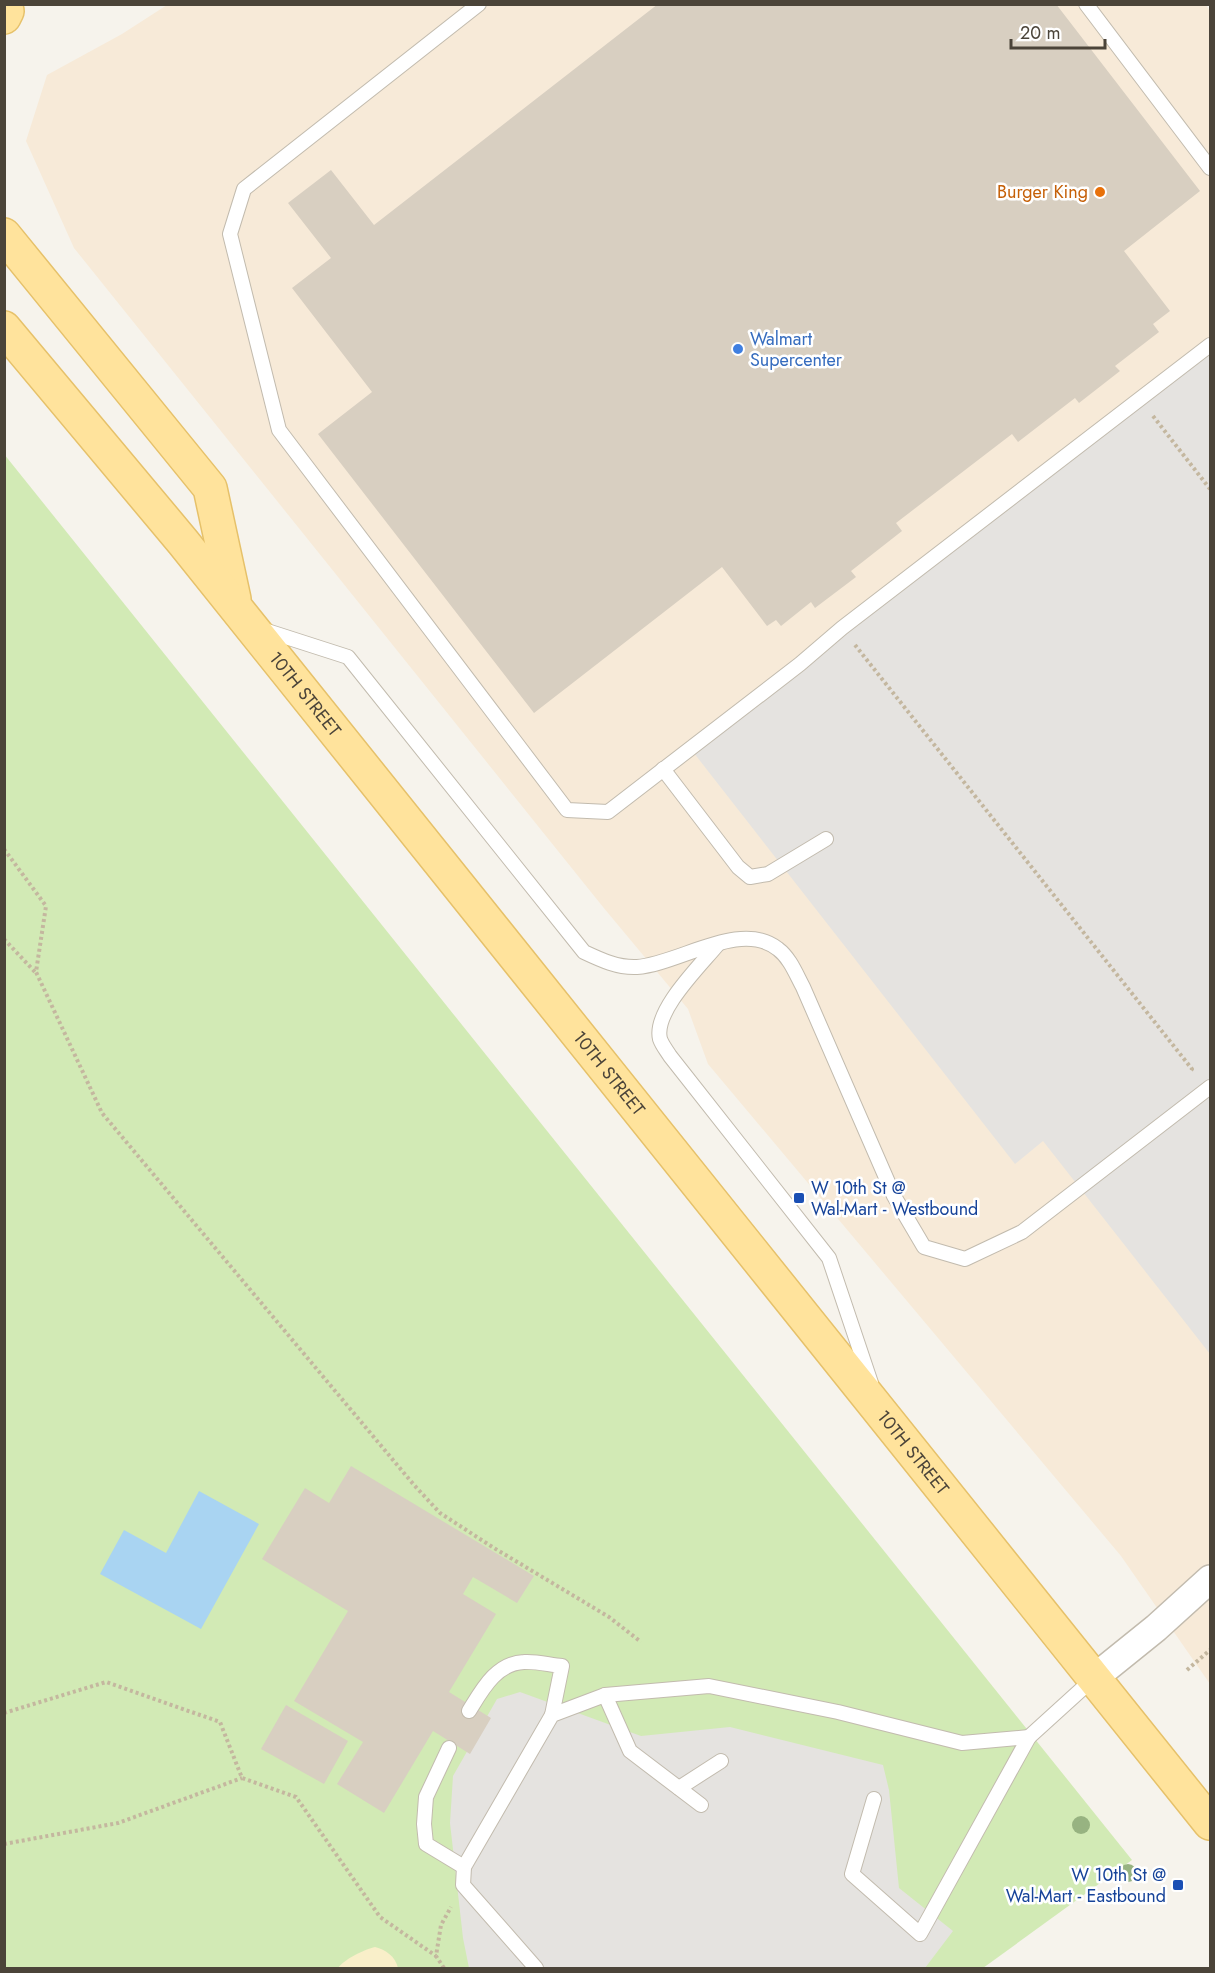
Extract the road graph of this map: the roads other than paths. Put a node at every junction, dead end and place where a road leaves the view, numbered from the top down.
1 (479, 4) edge
2 (1086, 4) edge
3 (1210, 168) edge
4 (4, 235) edge
5 (4, 328) edge
6 (1210, 345) edge
7 (243, 616) junction
8 (663, 769) junction
9 (826, 839) dead end
10 (718, 944) junction
11 (1210, 1088) edge
12 (880, 1410) junction
13 (1210, 1579) edge
14 (1094, 1678) junction
15 (605, 1695) junction
16 (469, 1711) dead end
17 (552, 1715) junction
18 (1029, 1737) junction
19 (449, 1748) dead end
20 (721, 1761) dead end
21 (679, 1788) junction
22 (874, 1799) dead end
23 (702, 1805) dead end
24 (1210, 1822) edge
25 (464, 1867) junction
26 (536, 1968) edge

1 - 8 lane
2 - 3 lane
4 - 7 main road
5 - 7 main road, 10TH STREET
6 - 8 lane
7 - 10 lane
7 - 12 main road, 10TH STREET
8 - 9 lane
10 - 11 lane
10 - 12 lane
12 - 14 main road, 10TH STREET
13 - 14 street
14 - 18 lane
14 - 24 main road, 10TH STREET
15 - 17 lane
15 - 18 lane
15 - 21 lane
16 - 17 lane
17 - 25 lane
18 - 22 lane
19 - 25 lane
20 - 21 lane
21 - 23 lane
25 - 26 lane

